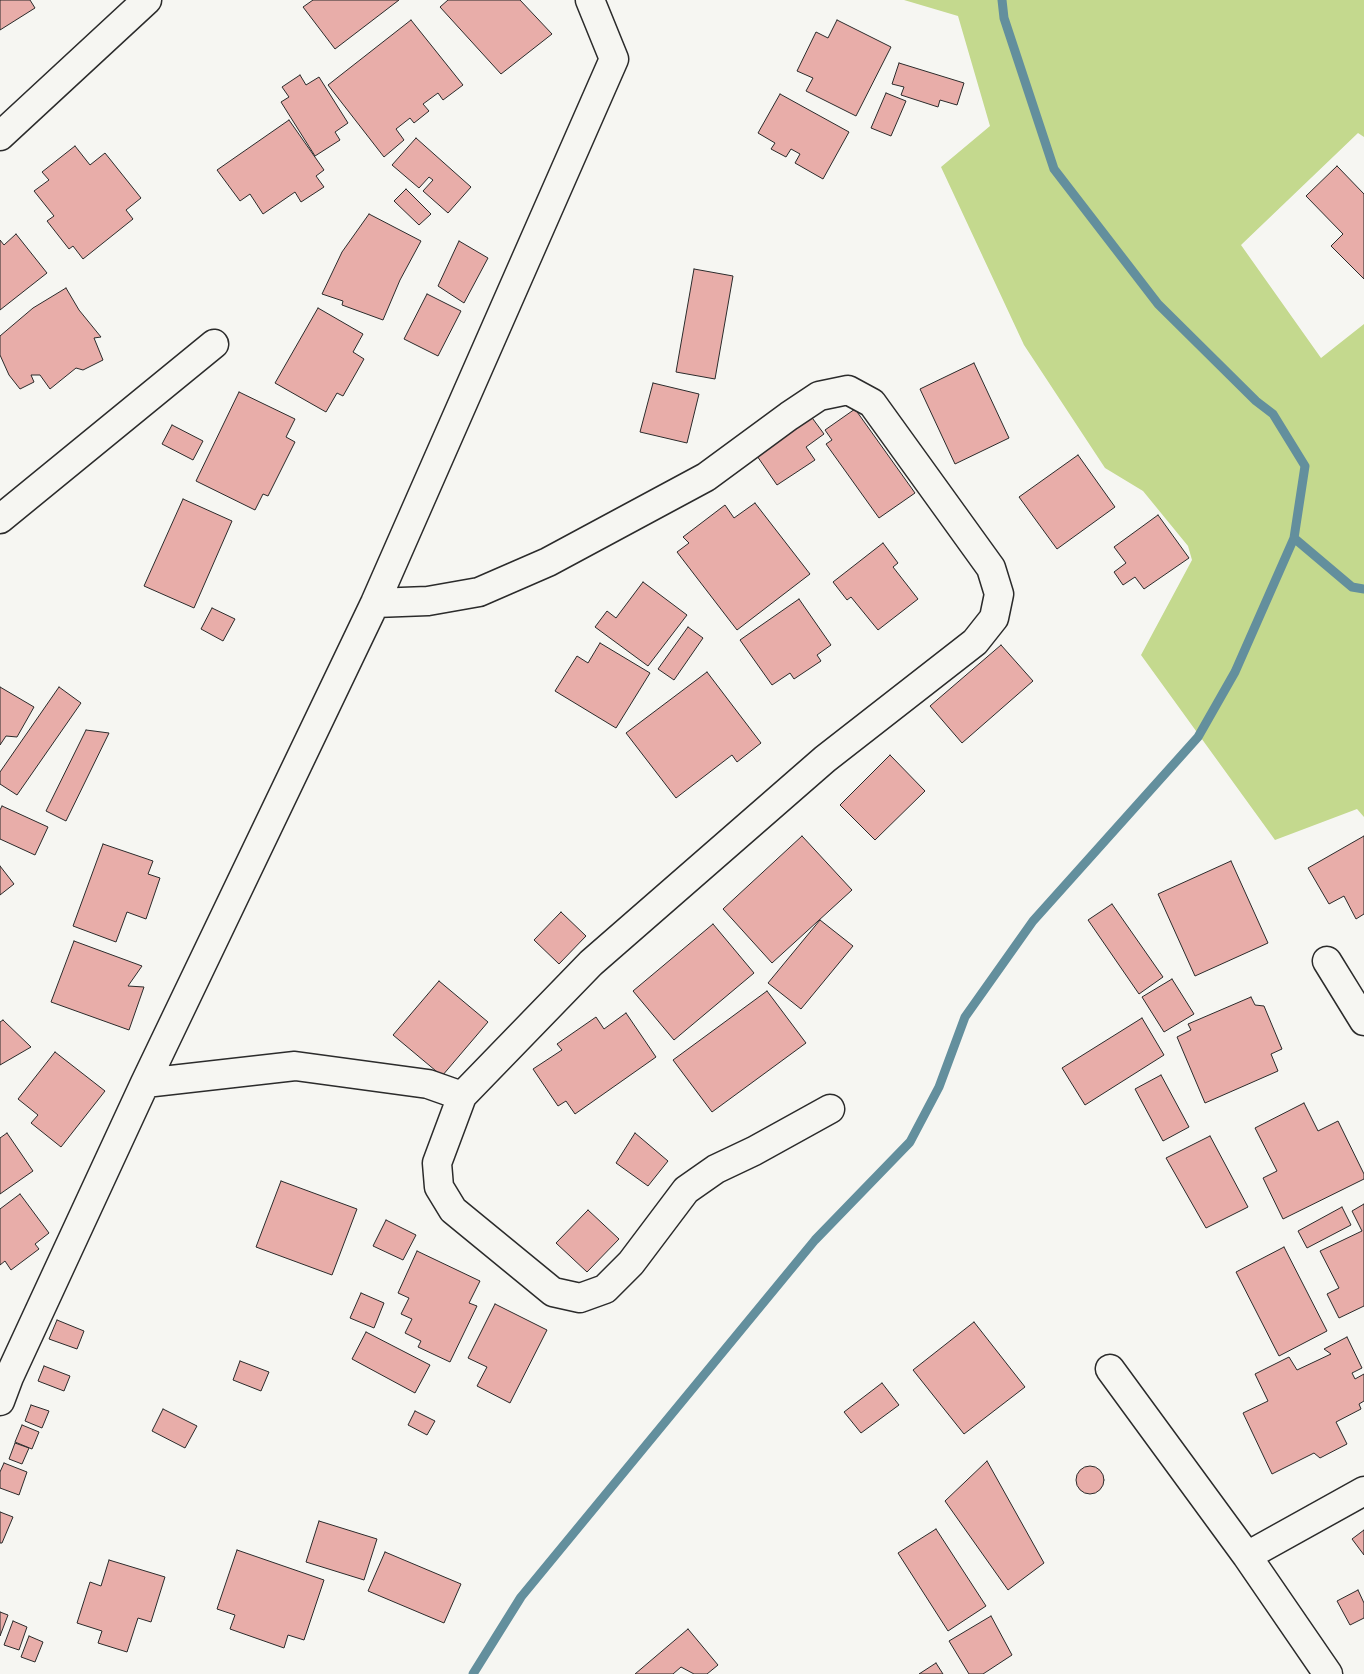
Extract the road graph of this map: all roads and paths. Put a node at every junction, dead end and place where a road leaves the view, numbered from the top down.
1 (147, 0) edge
2 (590, 0) edge
3 (0, 136) edge
4 (214, 344) dead end
5 (0, 519) edge
6 (375, 603) junction
7 (1327, 961) dead end
8 (1364, 1021) edge
9 (145, 1083) junction
10 (462, 1096) junction
11 (830, 1110) dead end
12 (1110, 1369) dead end
13 (3, 1381) edge
14 (1364, 1491) edge
15 (1247, 1556) junction
16 (1328, 1674) edge

1 - 3 street
2 - 6 street
4 - 5 street
6 - 9 street
6 - 10 street
7 - 8 street
9 - 10 street
9 - 13 street
10 - 11 street
12 - 15 street
14 - 15 street
15 - 16 street

